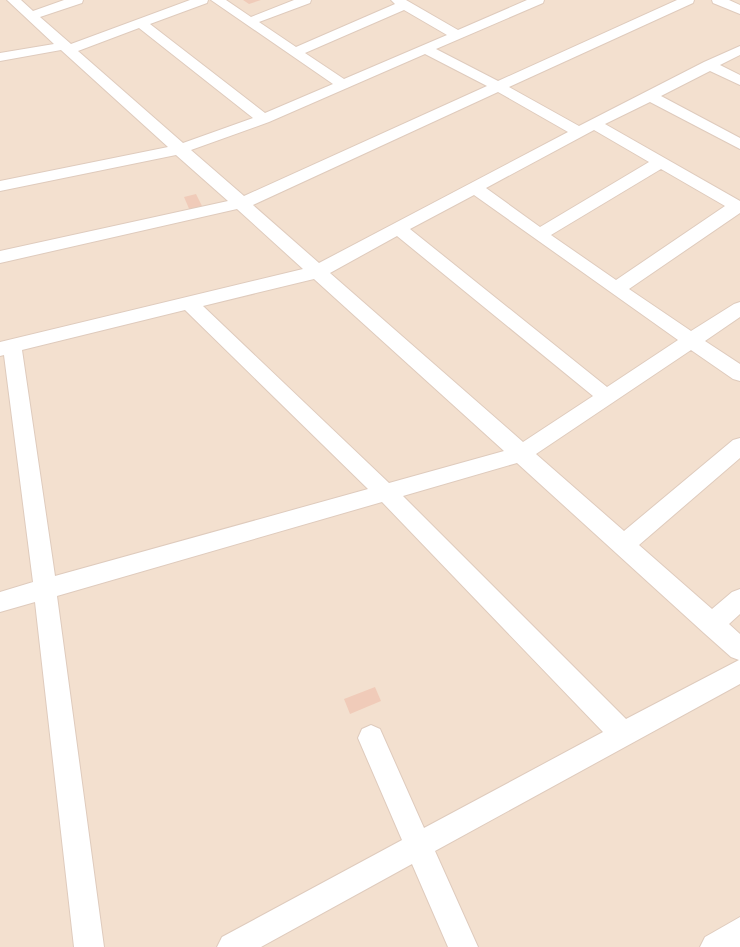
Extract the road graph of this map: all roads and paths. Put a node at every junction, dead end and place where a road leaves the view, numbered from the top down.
1 (13, 0) edge
2 (77, 0) edge
3 (202, 0) edge
4 (217, 0) edge
5 (305, 0) edge
6 (538, 0) edge
7 (688, 0) edge
8 (718, 0) edge
9 (401, 2) edge
10 (740, 10) edge
11 (30, 16) junction
12 (249, 22) junction
13 (141, 23) junction
14 (457, 36) junction
15 (66, 48) junction
16 (425, 49) junction
17 (740, 50) edge
18 (295, 52) junction
19 (0, 57) edge
20 (709, 65) junction
21 (740, 81) edge
22 (344, 85) junction
23 (498, 87) junction
24 (650, 96) junction
25 (264, 119) junction
26 (594, 124) junction
27 (579, 132) junction
28 (740, 144) edge
29 (181, 149) junction
30 (661, 162) junction
31 (0, 186) edge
32 (475, 188) junction
33 (242, 203) junction
34 (738, 207) edge
35 (399, 229) junction
36 (540, 234) junction
37 (0, 257) edge
38 (317, 272) junction
39 (616, 289) junction
40 (189, 303) junction
41 (740, 308) edge
42 (691, 341) junction
43 (6, 347) edge
44 (740, 374) edge
45 (607, 397) junction
46 (740, 446) edge
47 (521, 454) junction
48 (385, 492) junction
49 (623, 545) junction
50 (45, 589) junction
51 (740, 599) edge
52 (0, 602) edge
53 (712, 625) junction
54 (740, 649) edge
55 (740, 671) edge
56 (623, 734) junction
57 (371, 738) dead end
58 (420, 845) junction
59 (740, 931) edge
60 (90, 947) edge
61 (232, 947) edge
62 (463, 947) edge
63 (715, 947) edge

1 - 11 street
2 - 11 street
3 - 13 street
4 - 12 street
5 - 12 street
6 - 14 street
7 - 23 street
8 - 10 street
9 - 14 street
9 - 18 street
11 - 15 street
12 - 18 street
13 - 15 street
13 - 25 street
14 - 16 street
15 - 19 street
15 - 29 street
16 - 22 street
16 - 23 street
17 - 20 street
18 - 22 street
20 - 21 street
20 - 24 street
22 - 25 street
23 - 27 street
23 - 33 street
24 - 26 street
24 - 28 street
25 - 29 street
26 - 27 street
26 - 30 street
27 - 32 street
29 - 31 street
29 - 33 street
30 - 34 street
30 - 36 street
32 - 35 street
32 - 36 street
33 - 37 street
33 - 38 street
34 - 39 street
35 - 38 street
35 - 45 street
36 - 39 street
38 - 40 street
38 - 47 street
39 - 42 street
40 - 43 street
40 - 48 street
41 - 42 street
42 - 44 street
42 - 45 street
43 - 50 street
45 - 47 street
46 - 49 street
47 - 48 street
47 - 49 street
48 - 50 street
48 - 56 street
49 - 53 street
50 - 52 street
50 - 60 street
51 - 53 street
53 - 54 street
55 - 56 street
56 - 58 street
57 - 58 street
58 - 61 street
58 - 62 street
59 - 63 street

